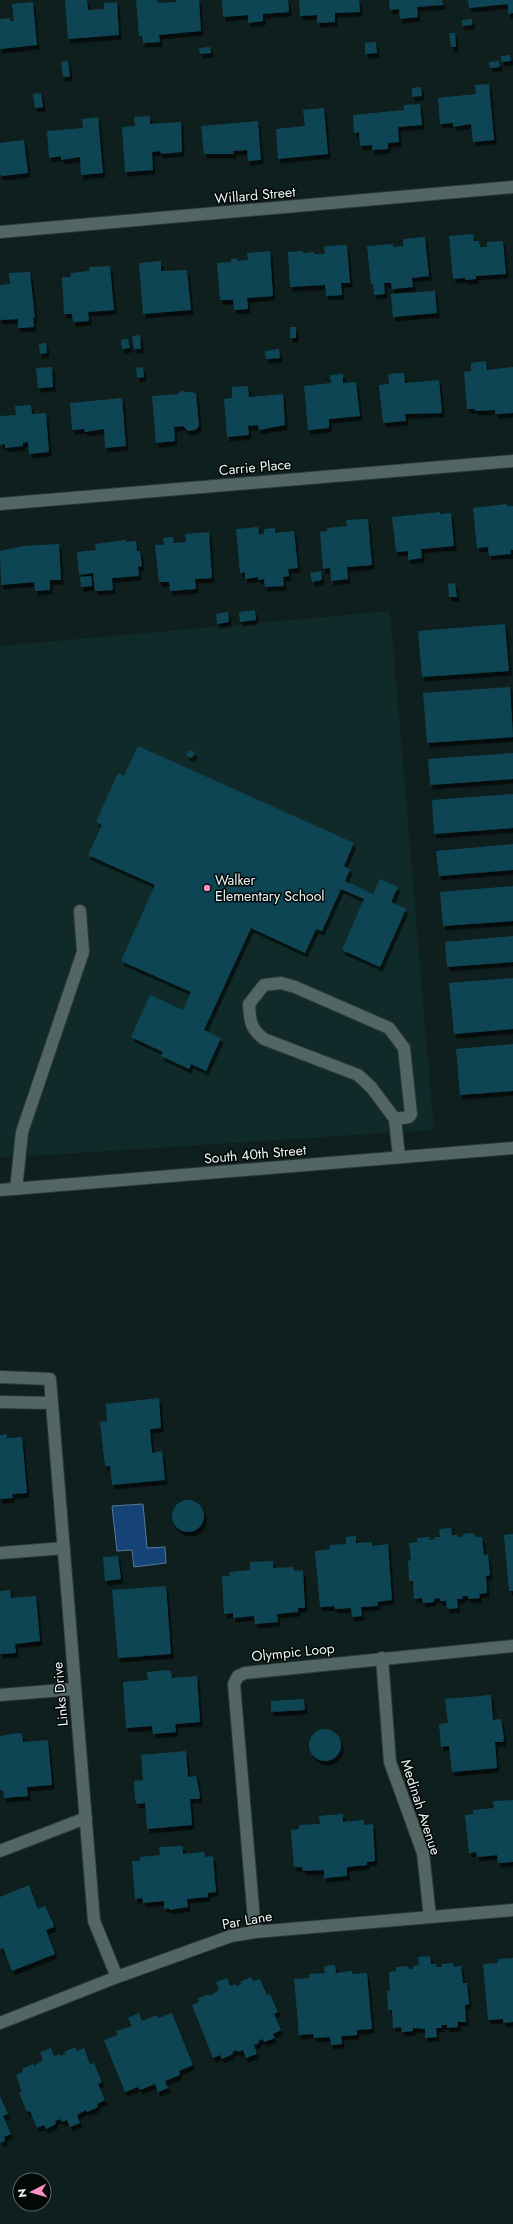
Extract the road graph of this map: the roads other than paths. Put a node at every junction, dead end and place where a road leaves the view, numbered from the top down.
1 (513, 187) edge
2 (0, 232) edge
3 (513, 461) edge
4 (0, 504) edge
5 (80, 911) dead end
6 (395, 1119) junction
7 (513, 1148) edge
8 (399, 1157) junction
9 (16, 1189) junction
10 (0, 1190) edge
11 (0, 1377) edge
12 (0, 1402) edge
13 (52, 1404) junction
14 (64, 1548) junction
15 (0, 1553) edge
16 (513, 1646) edge
17 (382, 1658) junction
18 (75, 1689) junction
19 (0, 1696) edge
20 (86, 1818) junction
21 (0, 1851) edge
22 (513, 1910) edge
23 (430, 1916) junction
24 (256, 1932) junction
25 (117, 1977) junction
26 (0, 2023) edge

1 - 2 street, Willard Street
3 - 4 street, Carrie Place
5 - 9 street
6 - 6 street
6 - 8 street
7 - 8 street, South 40th Street
8 - 9 street, South 40th Street
9 - 10 street, South 40th Street
11 - 13 street, Links Drive
12 - 13 street
13 - 14 street, Links Drive
14 - 15 street
14 - 18 street, Links Drive
16 - 17 street, Olympic Loop
17 - 23 street, Medinah Avenue
17 - 24 street, Olympic Loop
18 - 19 street
18 - 20 street, Links Drive
20 - 21 street
20 - 25 street, Links Drive
22 - 23 street, Par Lane
23 - 24 street, Par Lane
24 - 25 street, Par Lane
25 - 26 street, Par Lane

